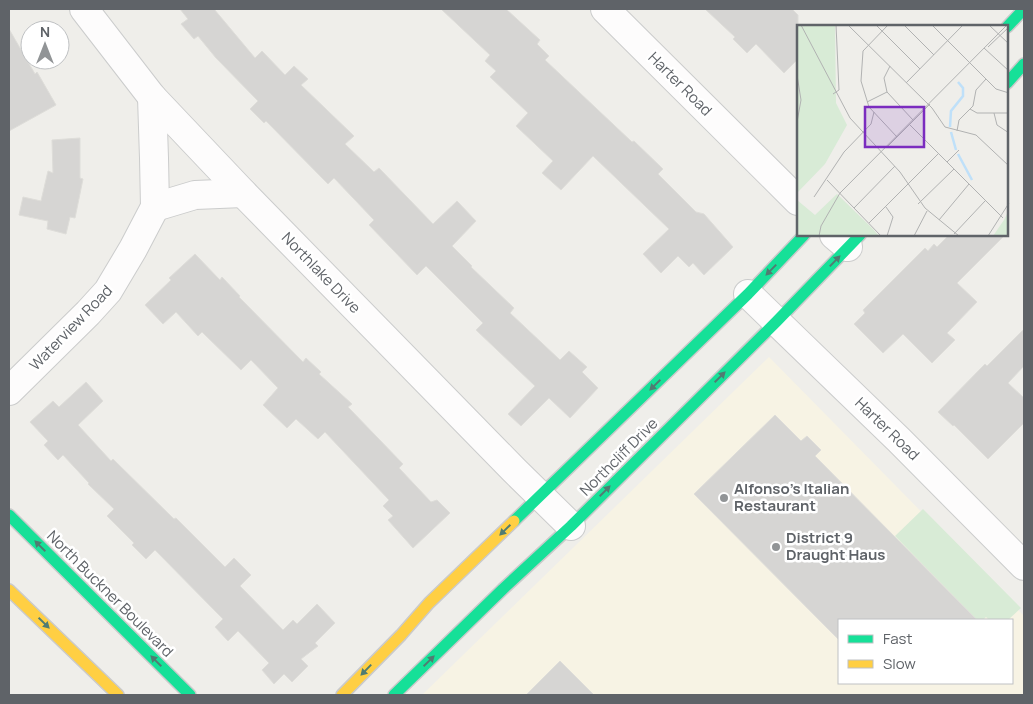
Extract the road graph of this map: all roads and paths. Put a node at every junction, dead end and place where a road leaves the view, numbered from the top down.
1 (84, 9) edge
2 (605, 9) edge
3 (1024, 9) edge
4 (1008, 26) edge
5 (1024, 64) edge
6 (1008, 81) edge
7 (152, 97) junction
8 (243, 193) junction
9 (797, 200) edge
10 (155, 207) junction
11 (803, 236) edge
12 (847, 239) edge
13 (748, 294) junction
14 (777, 321) junction
15 (9, 391) edge
16 (540, 496) junction
17 (9, 515) edge
18 (571, 526) junction
19 (1024, 566) edge
20 (9, 590) edge
21 (118, 695) edge
22 (190, 695) edge
23 (342, 695) edge
24 (394, 695) edge

1 - 7 street, Northlake Drive
2 - 9 street, Harter Road
3 - 4 street
5 - 6 street
7 - 8 street, Northlake Drive
7 - 10 street, Waterview Road
8 - 10 street
8 - 16 street, Northlake Drive
10 - 15 street, Waterview Road
11 -> 13 street, Northcliff Drive
14 -> 12 street, Northcliff Drive
13 - 14 street, Harter Road
13 -> 16 street, Northcliff Drive
18 -> 14 street, Northcliff Drive
14 - 19 street, Harter Road
16 - 18 street, Northlake Drive
16 -> 23 street, Northcliff Drive
22 -> 17 street, North Buckner Boulevard
24 -> 18 street, Northcliff Drive
20 -> 21 street

